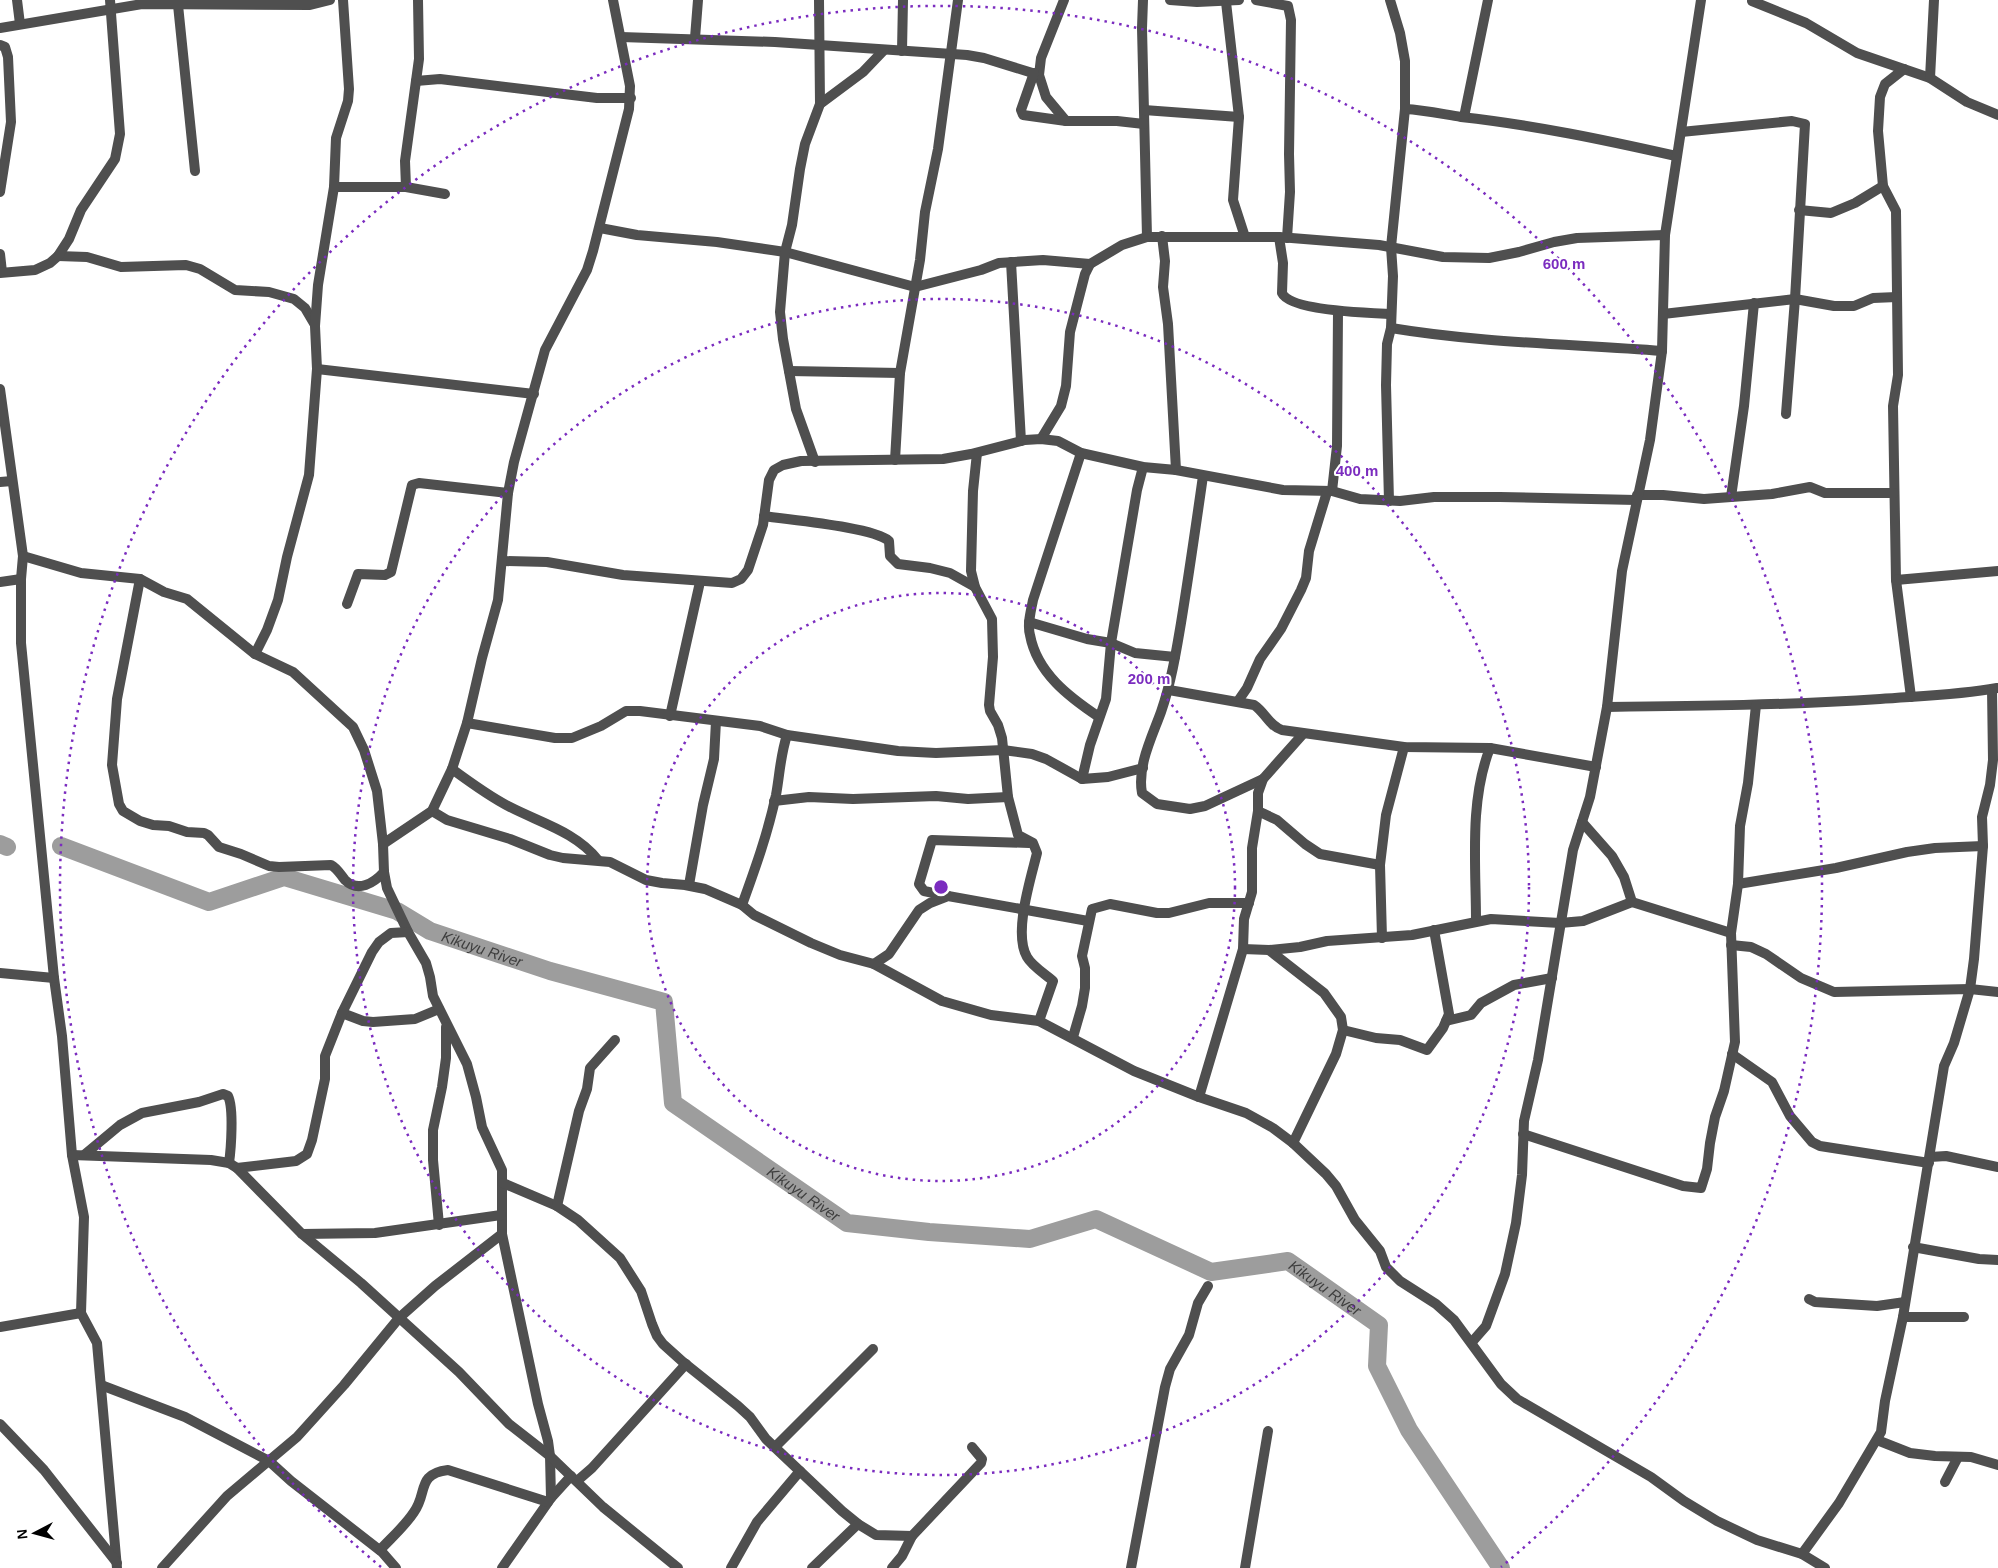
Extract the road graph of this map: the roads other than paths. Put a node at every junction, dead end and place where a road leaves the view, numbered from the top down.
1 (17, 0) edge
2 (330, 0) edge
3 (343, 0) edge
4 (418, 0) edge
5 (614, 0) edge
6 (698, 0) edge
7 (819, 0) edge
8 (903, 0) edge
9 (958, 0) edge
10 (1064, 0) edge
11 (1143, 0) edge
12 (1170, 0) edge
13 (1239, 0) edge
14 (1256, 0) edge
15 (1390, 0) edge
16 (1488, 0) edge
17 (1701, 0) edge
18 (1934, 0) edge
19 (1198, 1) edge
20 (1752, 1) edge
21 (155, 2) edge
22 (246, 2) edge
23 (1226, 2) junction
24 (110, 5) edge
25 (178, 5) junction
26 (20, 24) junction
27 (0, 28) edge
28 (622, 37) junction
29 (695, 38) junction
30 (820, 44) junction
31 (0, 45) edge
32 (884, 50) junction
33 (902, 51) junction
34 (951, 55) junction
35 (1904, 69) junction
36 (1036, 74) junction
37 (1930, 78) junction
38 (416, 81) junction
39 (631, 98) junction
40 (820, 104) junction
41 (1405, 109) junction
42 (1144, 110) junction
43 (1998, 115) edge
44 (1239, 117) junction
45 (1464, 117) junction
46 (1066, 121) junction
47 (1144, 124) junction
48 (1681, 132) junction
49 (1676, 156) junction
50 (195, 171) dead end
51 (1883, 186) junction
52 (334, 187) junction
53 (406, 187) junction
54 (0, 192) edge
55 (445, 194) dead end
56 (1799, 210) junction
57 (600, 228) junction
58 (1665, 235) junction
59 (1162, 236) junction
60 (1147, 237) junction
61 (1245, 237) junction
62 (1283, 237) junction
63 (1391, 247) junction
64 (785, 252) junction
65 (0, 254) edge
66 (58, 256) junction
67 (1011, 262) junction
68 (1090, 264) junction
69 (1, 273) edge
70 (915, 287) junction
71 (1897, 297) junction
72 (1795, 299) junction
73 (1754, 303) junction
74 (1338, 311) junction
75 (1391, 314) junction
76 (1663, 314) junction
77 (315, 326) junction
78 (1391, 328) junction
79 (1662, 351) junction
80 (317, 369) junction
81 (789, 371) junction
82 (900, 373) junction
83 (0, 389) edge
84 (534, 394) junction
85 (1786, 414) dead end
86 (1041, 439) junction
87 (1021, 441) junction
88 (977, 453) junction
89 (1081, 453) junction
90 (895, 460) junction
91 (815, 462) junction
92 (1143, 467) junction
93 (1176, 470) junction
94 (1202, 476) junction
95 (12, 480) junction
96 (0, 482) edge
97 (1330, 492) junction
98 (508, 493) junction
99 (1894, 493) junction
100 (1731, 497) junction
101 (1637, 498) junction
102 (1389, 501) junction
103 (764, 516) junction
104 (23, 556) junction
105 (503, 561) junction
106 (1998, 572) edge
107 (21, 579) junction
108 (140, 579) junction
109 (1896, 580) junction
110 (0, 582) edge
111 (700, 582) junction
112 (975, 587) junction
113 (347, 604) dead end
114 (1029, 622) junction
115 (1111, 643) junction
116 (255, 654) junction
117 (1175, 657) junction
118 (1995, 688) edge
119 (1169, 690) junction
120 (1911, 697) junction
121 (1238, 701) junction
122 (1756, 705) junction
123 (1607, 707) junction
124 (670, 716) junction
125 (1099, 718) junction
126 (716, 721) junction
127 (467, 723) junction
128 (1303, 734) junction
129 (787, 735) junction
130 (1404, 747) junction
131 (1490, 748) junction
132 (1003, 750) junction
133 (1596, 767) junction
134 (1143, 768) junction
135 (452, 769) junction
136 (1082, 779) junction
137 (1263, 779) junction
138 (1008, 797) junction
139 (774, 801) junction
140 (432, 811) junction
141 (1258, 811) junction
142 (1582, 822) junction
143 (1033, 843) junction
144 (383, 844) junction
145 (1983, 846) junction
146 (598, 860) junction
147 (1380, 865) junction
148 (384, 872) junction
149 (1738, 884) junction
150 (689, 886) junction
151 (948, 896) junction
152 (1632, 902) junction
153 (1249, 903) junction
154 (742, 905) junction
155 (1023, 910) junction
156 (1088, 921) junction
157 (1476, 921) junction
158 (1560, 923) junction
159 (1434, 930) junction
160 (408, 932) junction
161 (1731, 933) junction
162 (1382, 938) junction
163 (1731, 945) junction
164 (1243, 949) junction
165 (1269, 950) junction
166 (874, 964) junction
167 (0, 973) edge
168 (54, 978) junction
169 (1552, 978) junction
170 (1970, 989) junction
171 (1998, 992) edge
172 (439, 1009) junction
173 (342, 1013) junction
174 (1039, 1021) junction
175 (1446, 1022) junction
176 (446, 1025) junction
177 (1343, 1030) junction
178 (1072, 1037) junction
179 (614, 1040) dead end
180 (1732, 1054) junction
181 (1199, 1098) junction
182 (1523, 1134) junction
183 (1293, 1143) junction
184 (72, 1155) junction
185 (84, 1155) junction
186 (1929, 1160) junction
187 (233, 1166) junction
188 (1998, 1167) edge
189 (503, 1183) junction
190 (557, 1206) junction
191 (501, 1215) junction
192 (439, 1225) junction
193 (302, 1234) junction
194 (502, 1234) junction
195 (1914, 1247) junction
196 (1998, 1260) edge
197 (1208, 1286) dead end
198 (1809, 1299) dead end
199 (1905, 1302) junction
200 (81, 1313) junction
201 (1903, 1317) junction
202 (1964, 1317) dead end
203 (399, 1318) junction
204 (0, 1326) edge
205 (1472, 1342) junction
206 (872, 1349) dead end
207 (686, 1364) junction
208 (100, 1385) junction
209 (0, 1424) edge
210 (1268, 1431) dead end
211 (1877, 1440) junction
212 (775, 1447) junction
213 (972, 1447) dead end
214 (550, 1456) junction
215 (1958, 1457) junction
216 (269, 1461) junction
217 (1998, 1465) edge
218 (800, 1471) junction
219 (574, 1478) junction
220 (1945, 1482) dead end
221 (549, 1500) junction
222 (858, 1524) junction
223 (912, 1536) junction
224 (380, 1550) junction
225 (1802, 1554) junction
226 (117, 1566) edge
227 (162, 1568) edge
228 (396, 1568) edge
229 (502, 1568) edge
230 (678, 1568) edge
231 (731, 1568) edge
232 (812, 1568) edge
233 (892, 1568) edge
234 (1131, 1568) edge
235 (1245, 1568) edge
236 (1825, 1568) edge

1 - 26 street
2 - 22 street
3 - 52 street
4 - 38 street
5 - 28 street
6 - 29 street
7 - 30 street
8 - 33 street
9 - 34 street
10 - 36 street
11 - 42 street
12 - 19 street
13 - 23 street
14 - 62 street
15 - 41 street
16 - 45 street
17 - 48 street
18 - 37 street
19 - 23 street
20 - 35 street
21 - 24 street
21 - 25 street
22 - 25 street
23 - 44 street
24 - 26 street
24 - 66 street
25 - 50 street
26 - 27 street
28 - 29 street
28 - 39 street
29 - 30 street
30 - 32 street
30 - 40 street
31 - 54 street
32 - 33 street
32 - 40 street
33 - 34 street
34 - 36 street
34 - 70 street
35 - 37 street
35 - 51 street
36 - 46 street
36 - 46 street
37 - 43 street
38 - 39 street
38 - 53 street
39 - 57 street
40 - 64 street
41 - 45 street
41 - 63 street
42 - 44 street
42 - 47 street
44 - 61 street
45 - 49 street
46 - 47 street
47 - 60 street
48 - 49 street
48 - 56 street
49 - 58 street
51 - 56 street
51 - 71 street
52 - 53 street
52 - 77 street
53 - 55 street
56 - 72 street
57 - 64 street
57 - 84 street
58 - 63 street
58 - 76 street
59 - 60 street
59 - 61 street
59 - 93 street
60 - 68 street
61 - 62 street
62 - 63 street
62 - 74 street
63 - 75 street
64 - 70 street
64 - 81 street
65 - 69 street
66 - 69 street
66 - 77 street
67 - 68 street
67 - 70 street
67 - 87 street
68 - 86 street
70 - 82 street
71 - 72 street
71 - 99 street
72 - 73 street
72 - 85 street
73 - 76 street
73 - 100 street
74 - 75 street
74 - 97 street
75 - 78 street
76 - 79 street
77 - 80 street
78 - 79 street
78 - 102 street
79 - 101 street
80 - 84 street
80 - 116 street
81 - 82 street
81 - 91 street
82 - 90 street
83 - 95 street
84 - 98 street
86 - 87 street
86 - 89 street
87 - 88 street
88 - 90 street
88 - 112 street
89 - 92 street
89 - 114 street
90 - 91 street
91 - 103 street
92 - 93 street
92 - 115 street
93 - 94 street
94 - 97 street
94 - 117 street
95 - 96 street
95 - 104 street
97 - 102 street
97 - 121 street
98 - 105 street
98 - 113 street
99 - 100 street
99 - 109 street
100 - 101 street
101 - 102 street
101 - 123 street
103 - 111 street
103 - 112 street
104 - 107 street
104 - 108 street
105 - 111 street
105 - 127 street
106 - 109 street
107 - 110 street
107 - 168 street
108 - 116 street
108 - 148 street
109 - 120 street
111 - 124 street
112 - 132 street
114 - 115 street
114 - 125 street
115 - 117 street
115 - 125 street
116 - 144 street
117 - 119 street
118 - 120 street
118 - 145 street
119 - 121 street
119 - 134 street
120 - 122 street
121 - 128 street
122 - 123 street
122 - 149 street
123 - 133 street
124 - 126 street
124 - 127 street
125 - 136 street
126 - 129 street
126 - 150 street
127 - 135 street
128 - 130 street
128 - 137 street
129 - 132 street
129 - 139 street
130 - 131 street
130 - 147 street
131 - 133 street
131 - 157 street
132 - 136 street
132 - 138 street
133 - 142 street
134 - 136 street
134 - 137 street
135 - 140 street
135 - 146 street
137 - 141 street
138 - 139 street
138 - 143 street
139 - 154 street
140 - 144 street
140 - 146 street
141 - 147 street
141 - 153 street
142 - 152 street
142 - 158 street
143 - 151 street
143 - 155 street
144 - 148 street
145 - 149 street
145 - 170 street
146 - 150 street
147 - 162 street
148 - 160 street
149 - 161 street
150 - 154 street
151 - 155 street
151 - 166 street
152 - 158 street
152 - 161 street
153 - 156 street
153 - 164 street
154 - 166 street
155 - 156 street
155 - 174 street
156 - 178 street
157 - 158 street
157 - 159 street
158 - 169 street
159 - 162 street
159 - 175 street
160 - 172 street
160 - 173 street
161 - 163 street
162 - 165 street
163 - 170 street
163 - 180 street
164 - 165 street
164 - 181 street
165 - 177 street
166 - 174 street
167 - 168 street
168 - 184 street
169 - 175 street
169 - 182 street
170 - 171 street
170 - 186 street
172 - 173 street
172 - 176 street
173 - 187 street
174 - 178 street
175 - 177 street
176 - 189 street
176 - 192 street
177 - 183 street
178 - 181 street
179 - 190 street
180 - 182 street
180 - 186 street
181 - 183 street
182 - 205 street
183 - 205 street
184 - 185 street
184 - 200 street
185 - 187 street
185 - 187 street
186 - 188 street
186 - 195 street
187 - 193 street
189 - 190 street
189 - 191 street
190 - 207 street
191 - 192 street
191 - 194 street
192 - 193 street
193 - 203 street
194 - 203 street
194 - 214 street
195 - 196 street
195 - 199 street
197 - 234 street
198 - 199 street
199 - 201 street
200 - 204 street
200 - 208 street
201 - 202 street
201 - 211 street
203 - 214 street
203 - 216 street
205 - 225 street
206 - 212 street
207 - 212 street
207 - 219 street
208 - 216 street
208 - 226 street
209 - 226 street
210 - 235 street
211 - 215 street
211 - 225 street
212 - 218 street
213 - 223 street
214 - 219 street
214 - 221 street
215 - 217 street
215 - 220 street
216 - 224 street
216 - 227 street
218 - 222 street
218 - 231 street
219 - 221 street
219 - 230 street
221 - 224 street
221 - 229 street
222 - 223 street
222 - 232 street
223 - 233 street
224 - 228 street
225 - 236 street

